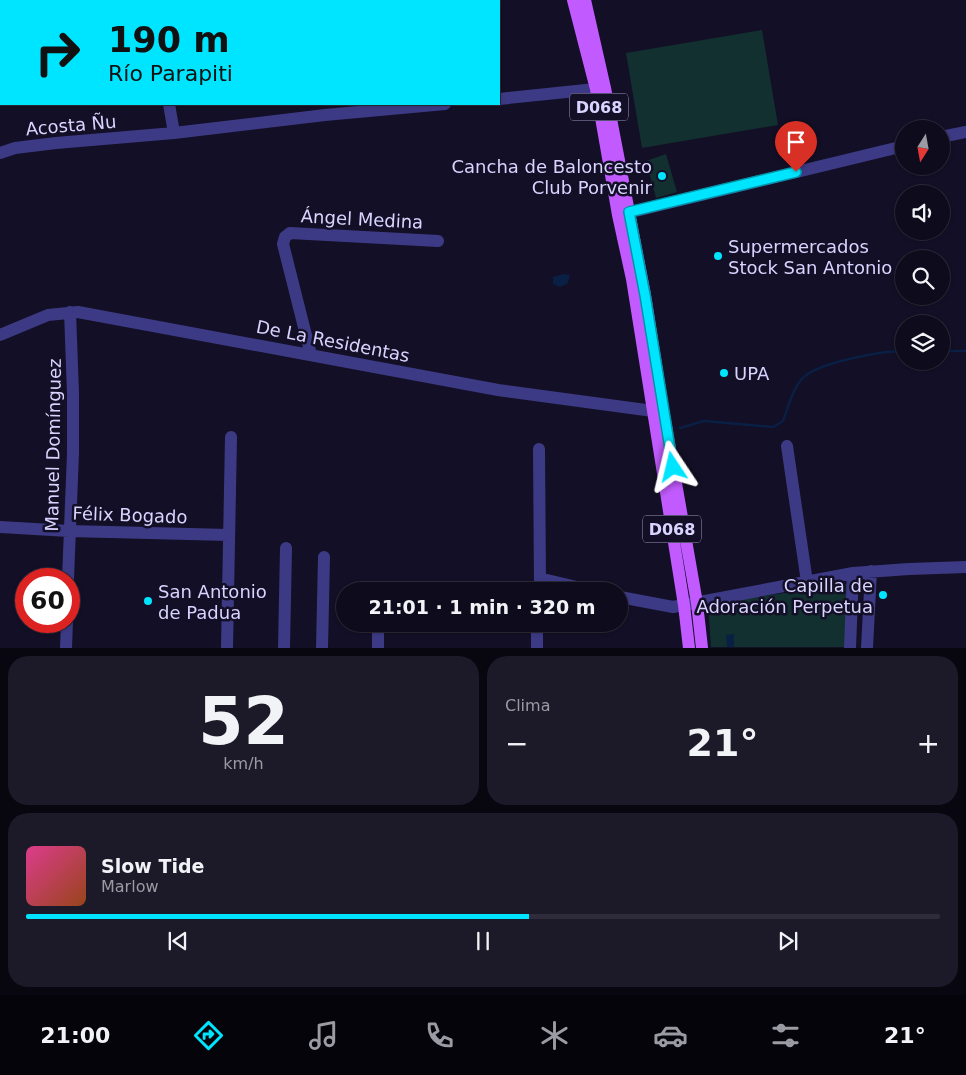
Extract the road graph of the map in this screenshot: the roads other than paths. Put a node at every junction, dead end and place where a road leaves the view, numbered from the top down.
1 (573, 0) edge
2 (585, 0) edge
3 (601, 89) junction
4 (500, 99) edge
5 (169, 105) edge
6 (421, 105) edge
7 (325, 109) edge
8 (966, 132) edge
9 (174, 133) junction
10 (950, 136) edge
11 (895, 148) edge
12 (0, 153) edge
13 (624, 213) junction
14 (438, 241) dead end
15 (70, 312) junction
16 (0, 335) edge
17 (311, 355) junction
18 (658, 410) junction
19 (231, 437) dead end
20 (787, 446) dead end
21 (539, 449) dead end
22 (0, 527) edge
23 (69, 531) junction
24 (228, 536) junction
25 (286, 548) dead end
26 (324, 557) dead end
27 (966, 567) edge
28 (68, 568) edge
29 (871, 571) junction
30 (853, 574) junction
31 (539, 582) edge
32 (807, 582) junction
33 (628, 600) edge
34 (697, 603) junction
35 (684, 605) junction
36 (378, 632) edge
37 (537, 632) edge
38 (67, 633) edge
39 (66, 648) edge
40 (227, 648) edge
41 (284, 648) edge
42 (322, 648) edge
43 (378, 648) edge
44 (537, 648) edge
45 (689, 648) edge
46 (702, 648) edge
47 (850, 648) edge
48 (867, 648) edge

1 - 3 main road, D068
2 - 3 main road, D068
3 - 4 street
3 - 13 main road, D068
5 - 9 street
6 - 7 street, Acosta Ñu
7 - 9 street, Acosta Ñu
8 - 10 street
9 - 12 street, Acosta Ñu
11 - 13 street
13 - 18 main road, D068
14 - 17 street, Ángel Medina
15 - 16 street, De La Residentas
15 - 17 street, De La Residentas
15 - 23 street, Manuel Domínguez
17 - 18 street, De La Residentas
18 - 34 main road, D068
18 - 35 main road, D068
19 - 24 street
20 - 32 street
21 - 31 street
22 - 23 street, Félix Bogado
23 - 24 street, Félix Bogado
23 - 28 street, Manuel Domínguez
24 - 40 street
25 - 41 street
26 - 42 street
27 - 29 street
29 - 30 street
29 - 48 street
30 - 32 street
30 - 47 street
32 - 34 street
33 - 35 street
34 - 35 street
34 - 46 main road, D068
35 - 45 main road, D068
36 - 43 street
37 - 44 street
38 - 39 street

